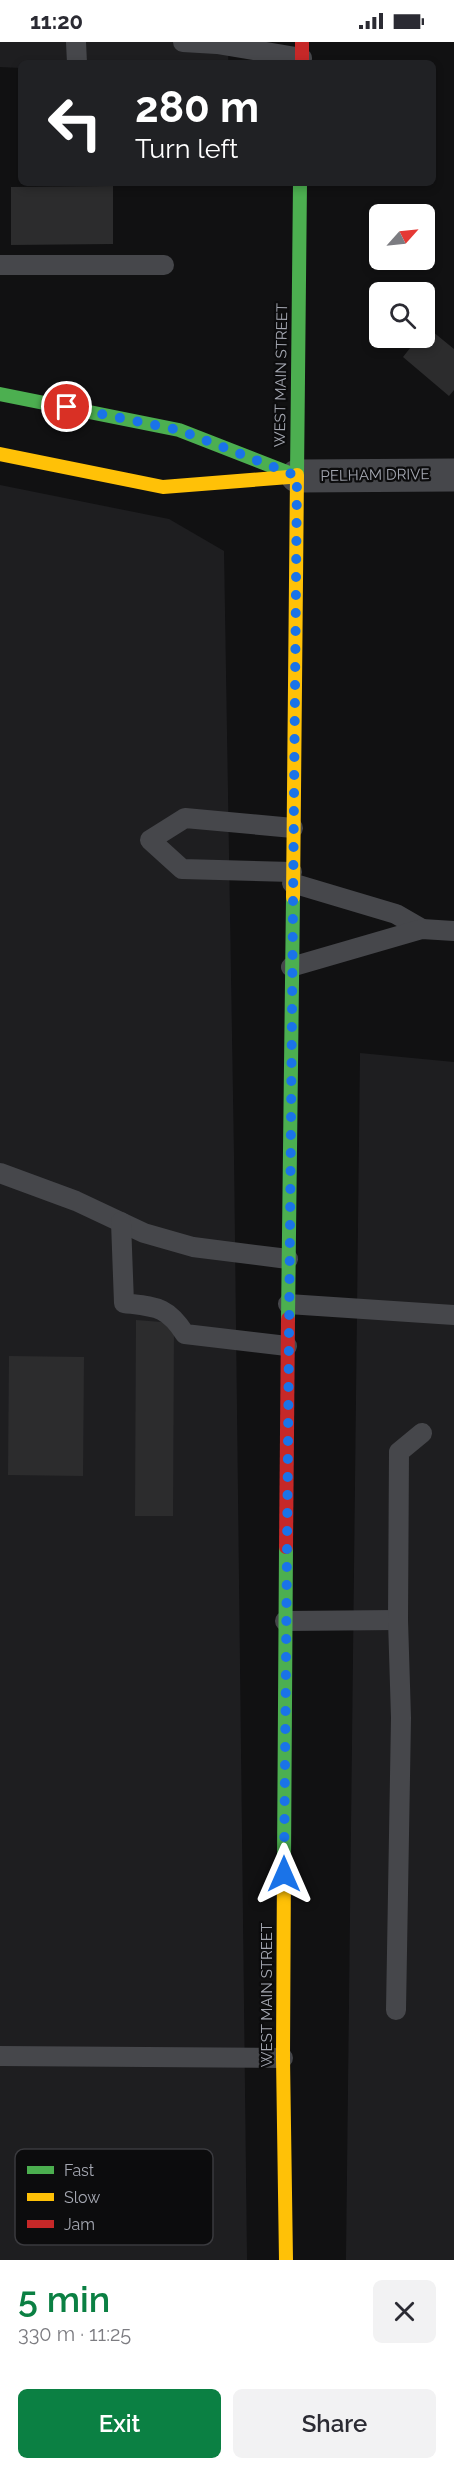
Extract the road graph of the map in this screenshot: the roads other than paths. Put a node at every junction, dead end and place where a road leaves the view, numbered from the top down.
1 (76, 42) edge
2 (183, 42) edge
3 (302, 54) edge
4 (77, 60) edge
5 (300, 186) edge
6 (0, 265) edge
7 (164, 265) dead end
8 (0, 394) edge
9 (0, 454) edge
10 (454, 475) edge
11 (297, 476) junction
12 (292, 828) junction
13 (292, 878) junction
14 (422, 929) junction
15 (454, 931) edge
16 (291, 967) junction
17 (0, 1173) edge
18 (121, 1222) junction
19 (288, 1259) junction
20 (288, 1304) junction
21 (454, 1315) edge
22 (287, 1346) junction
23 (422, 1433) dead end
24 (398, 1620) junction
25 (285, 1621) junction
26 (396, 2010) dead end
27 (0, 2056) edge
28 (283, 2058) junction
29 (286, 2260) edge

1 - 4 lane
2 - 3 lane
5 - 11 main road, WEST MAIN STREET
6 - 7 lane
8 - 11 main road
9 - 11 main road
10 - 11 street, PELHAM DRIVE
11 - 12 main road, WEST MAIN STREET
12 - 13 main road, WEST MAIN STREET
12 - 13 lane
13 - 14 lane
13 - 16 main road, WEST MAIN STREET
14 - 15 lane
14 - 16 lane
16 - 19 main road, WEST MAIN STREET
17 - 18 lane
18 - 19 lane
18 - 22 lane
19 - 20 main road, WEST MAIN STREET
20 - 21 lane
20 - 22 main road, WEST MAIN STREET
22 - 25 main road, WEST MAIN STREET
23 - 24 lane
24 - 25 lane
24 - 26 lane
25 - 28 main road, WEST MAIN STREET
27 - 28 lane
28 - 29 main road, WEST MAIN STREET

